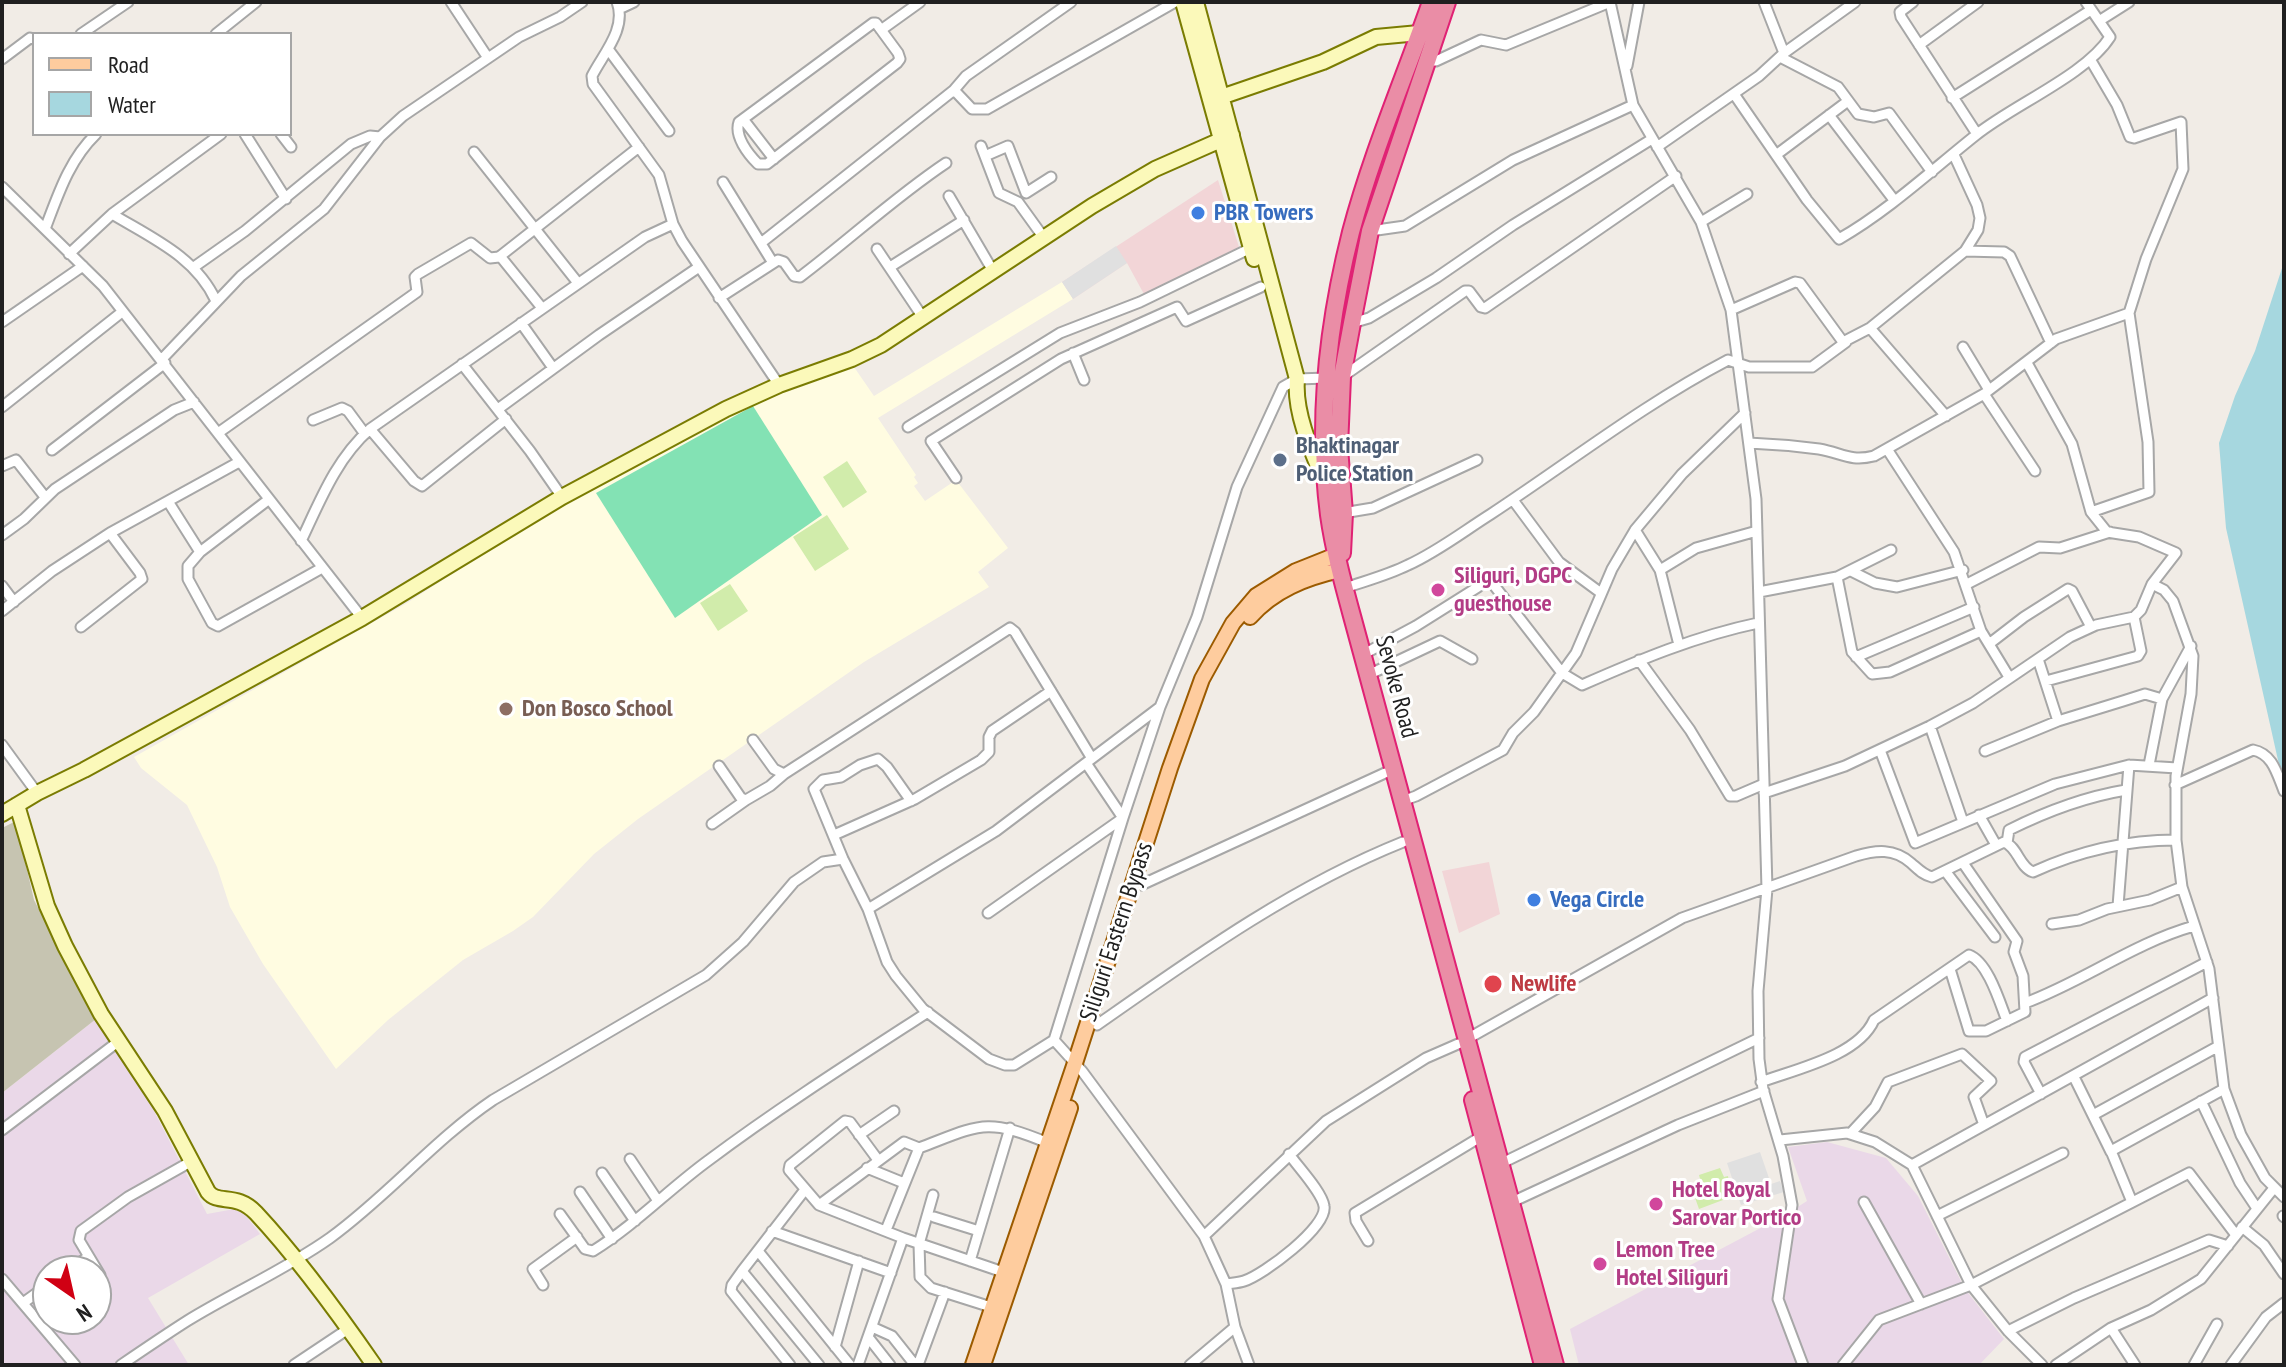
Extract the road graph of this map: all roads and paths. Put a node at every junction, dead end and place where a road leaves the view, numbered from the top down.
1 (128, 2) edge
2 (256, 2) edge
3 (451, 2) edge
4 (582, 2) edge
5 (634, 2) edge
6 (920, 2) edge
7 (1071, 2) edge
8 (1175, 2) edge
9 (1183, 2) edge
10 (1196, 2) edge
11 (1431, 2) edge
12 (1447, 2) edge
13 (1610, 2) edge
14 (1639, 2) edge
15 (1764, 2) edge
16 (1855, 2) edge
17 (1913, 2) edge
18 (1978, 2) edge
19 (2129, 2) edge
20 (618, 5) edge
21 (2089, 6) edge
22 (2099, 21) junction
23 (881, 30) junction
24 (84, 32) edge
25 (218, 32) edge
26 (1419, 33) junction
27 (32, 38) edge
28 (1919, 45) junction
29 (608, 49) junction
30 (1782, 55) junction
31 (488, 58) junction
32 (2, 59) edge
33 (2090, 59) junction
34 (1427, 61) junction
35 (1626, 73) junction
36 (954, 90) junction
37 (1734, 94) junction
38 (1221, 97) junction
39 (1952, 98) junction
40 (1848, 101) junction
41 (1633, 105) junction
42 (1829, 115) junction
43 (743, 119) junction
44 (669, 131) dead end
45 (1977, 134) junction
46 (94, 136) edge
47 (218, 136) edge
48 (246, 136) edge
49 (283, 136) edge
50 (380, 137) junction
51 (1227, 137) junction
52 (1655, 143) junction
53 (291, 147) dead end
54 (639, 147) junction
55 (474, 152) dead end
56 (1776, 155) junction
57 (1954, 155) junction
58 (774, 159) junction
59 (946, 163) dead end
60 (1932, 172) junction
61 (1676, 176) junction
62 (1051, 177) dead end
63 (723, 182) dead end
64 (2, 187) edge
65 (1026, 193) junction
66 (1747, 194) dead end
67 (949, 196) dead end
68 (286, 199) junction
69 (1015, 200) junction
70 (1894, 200) junction
71 (112, 214) junction
72 (964, 220) junction
73 (1701, 222) junction
74 (673, 224) junction
75 (45, 229) junction
76 (534, 230) junction
77 (1370, 231) junction
78 (1044, 238) junction
79 (761, 243) junction
80 (1251, 248) junction
81 (877, 249) dead end
82 (1965, 251) junction
83 (69, 254) junction
84 (500, 256) junction
85 (773, 263) junction
86 (83, 266) junction
87 (194, 267) junction
88 (699, 267) junction
89 (890, 267) junction
90 (993, 271) junction
91 (578, 283) junction
92 (1261, 287) junction
93 (719, 298) junction
94 (216, 301) junction
95 (542, 308) junction
96 (1731, 310) junction
97 (122, 312) junction
98 (2129, 313) junction
99 (924, 319) junction
100 (2, 322) edge
101 (521, 323) junction
102 (1352, 323) junction
103 (1870, 328) junction
104 (1846, 342) junction
105 (2051, 343) junction
106 (1963, 347) dead end
107 (1073, 353) junction
108 (163, 361) junction
109 (2027, 363) junction
110 (462, 364) junction
111 (1739, 365) junction
112 (553, 368) junction
113 (1334, 378) junction
114 (1084, 380) dead end
115 (1293, 384) junction
116 (779, 385) junction
117 (1986, 392) junction
118 (194, 402) junction
119 (2, 407) edge
120 (498, 409) junction
121 (257, 412) dead end
122 (1745, 413) junction
123 (1946, 416) junction
124 (506, 419) junction
125 (313, 420) dead end
126 (908, 427) dead end
127 (367, 432) junction
128 (219, 435) junction
129 (1749, 443) junction
130 (1887, 449) junction
131 (52, 450) dead end
132 (1477, 460) dead end
133 (239, 462) junction
134 (2, 466) edge
135 (2035, 471) dead end
136 (956, 478) dead end
137 (1327, 488) junction
138 (45, 497) junction
139 (562, 497) junction
140 (268, 500) junction
141 (1513, 500) junction
142 (169, 503) junction
143 (2091, 512) junction
144 (1336, 513) junction
145 (1635, 530) junction
146 (1757, 531) junction
147 (2110, 532) junction
148 (110, 533) junction
149 (2, 535) edge
150 (301, 541) junction
151 (1891, 550) dead end
152 (200, 552) junction
153 (1338, 563) junction
154 (322, 568) junction
155 (1660, 570) junction
156 (1963, 570) junction
157 (1851, 571) junction
158 (1837, 577) junction
159 (1493, 584) dead end
160 (1967, 584) junction
161 (2152, 584) junction
162 (2, 586) edge
163 (1478, 587) dead end
164 (1345, 588) junction
165 (1759, 592) junction
166 (1601, 593) junction
167 (14, 602) junction
168 (1974, 607) junction
169 (2, 611) edge
170 (2134, 617) junction
171 (362, 618) junction
172 (1758, 623) junction
173 (1354, 624) junction
174 (81, 627) dead end
175 (2091, 627) junction
176 (1981, 631) junction
177 (1989, 644) junction
178 (1679, 645) junction
179 (2191, 646) junction
180 (1362, 655) junction
181 (1856, 657) junction
182 (1472, 659) dead end
183 (2038, 659) junction
184 (1639, 660) junction
185 (1562, 673) junction
186 (1368, 675) junction
187 (2009, 677) junction
188 (2046, 681) junction
189 (1051, 691) junction
190 (2162, 699) junction
191 (1160, 707) junction
192 (2058, 721) junction
193 (1930, 726) junction
194 (753, 740) dead end
195 (2, 745) edge
196 (1880, 750) junction
197 (1985, 751) dead end
198 (1090, 762) junction
199 (2129, 765) junction
200 (2149, 765) junction
201 (719, 766) dead end
202 (2177, 768) junction
203 (1385, 773) junction
204 (784, 774) junction
205 (2175, 785) junction
206 (1764, 788) junction
207 (2126, 790) junction
208 (2284, 791) edge
209 (37, 793) junction
210 (746, 800) junction
211 (911, 801) junction
212 (1402, 801) junction
213 (17, 805) junction
214 (2, 814) edge
215 (1979, 815) junction
216 (1123, 818) junction
217 (1963, 822) junction
218 (712, 824) dead end
219 (834, 835) junction
220 (2176, 840) junction
221 (1403, 842) junction
222 (1915, 843) junction
223 (2007, 843) junction
224 (2122, 844) junction
225 (1996, 845) junction
226 (1900, 855) junction
227 (843, 859) junction
228 (1963, 863) junction
229 (1946, 872) junction
230 (1141, 885) junction
231 (2182, 887) junction
232 (1767, 889) junction
233 (2118, 906) junction
234 (868, 909) junction
235 (988, 913) dead end
236 (2052, 924) dead end
237 (2194, 926) junction
238 (1995, 937) dead end
239 (2207, 962) junction
240 (1950, 969) junction
241 (2213, 998) junction
242 (2025, 1003) junction
243 (928, 1012) junction
244 (2007, 1021) junction
245 (1097, 1025) junction
246 (1759, 1038) junction
247 (1054, 1040) junction
248 (119, 1041) junction
249 (1463, 1041) junction
250 (2217, 1047) junction
251 (1078, 1067) junction
252 (2074, 1077) junction
253 (1762, 1087) junction
254 (2224, 1089) junction
255 (2041, 1094) junction
256 (2201, 1101) junction
257 (894, 1111) dead end
258 (2093, 1115) junction
259 (1984, 1125) junction
260 (1010, 1128) junction
261 (2, 1130) edge
262 (1850, 1134) junction
263 (859, 1135) junction
264 (1482, 1136) junction
265 (1780, 1140) junction
266 (1048, 1143) junction
267 (919, 1148) junction
268 (2111, 1152) junction
269 (2063, 1153) dead end
270 (1289, 1154) junction
271 (630, 1159) dead end
272 (878, 1160) junction
273 (192, 1161) junction
274 (1502, 1163) junction
275 (1912, 1165) junction
276 (867, 1168) junction
277 (602, 1173) dead end
278 (904, 1183) junction
279 (2274, 1188) junction
280 (804, 1191) junction
281 (580, 1192) dead end
282 (933, 1195) dead end
283 (2284, 1197) edge
284 (658, 1201) junction
285 (1512, 1202) junction
286 (1864, 1202) dead end
287 (2132, 1202) junction
288 (819, 1205) junction
289 (2256, 1207) junction
290 (560, 1214) dead end
291 (1937, 1216) junction
292 (934, 1217) dead end
293 (635, 1221) junction
294 (886, 1230) junction
295 (772, 1231) junction
296 (979, 1231) junction
297 (2239, 1231) junction
298 (1204, 1236) junction
299 (577, 1237) junction
300 (903, 1238) junction
301 (612, 1239) junction
302 (1368, 1241) dead end
303 (919, 1244) junction
304 (2228, 1246) junction
305 (758, 1251) junction
306 (87, 1255) edge
307 (296, 1261) junction
308 (859, 1261) junction
309 (970, 1261) junction
310 (742, 1271) junction
311 (1003, 1272) junction
312 (891, 1273) junction
313 (2284, 1274) edge
314 (2, 1279) edge
315 (1226, 1284) junction
316 (543, 1285) dead end
317 (1971, 1285) junction
318 (945, 1292) junction
319 (32, 1297) edge
320 (23, 1303) junction
321 (2284, 1303) edge
322 (1921, 1304) junction
323 (991, 1307) junction
324 (2217, 1324) dead end
325 (1235, 1327) junction
326 (2111, 1328) junction
327 (348, 1329) junction
328 (2008, 1331) junction
329 (870, 1332) junction
330 (835, 1347) junction
331 (2234, 1361) edge
332 (75, 1365) edge
333 (121, 1365) edge
334 (295, 1365) edge
335 (374, 1365) edge
336 (790, 1365) edge
337 (819, 1365) edge
338 (850, 1365) edge
339 (858, 1365) edge
340 (890, 1365) edge
341 (917, 1365) edge
342 (973, 1365) edge
343 (983, 1365) edge
344 (1190, 1365) edge
345 (1249, 1365) edge
346 (1543, 1365) edge
347 (1555, 1365) edge
348 (1803, 1365) edge
349 (1843, 1365) edge
350 (2042, 1365) edge
351 (2056, 1365) edge
352 (2135, 1365) edge
353 (2194, 1365) edge
354 (2245, 1365) edge

1 - 24 street
2 - 25 street
3 - 31 street
4 - 31 street
5 - 20 street
6 - 23 street
7 - 36 street
8 - 36 street
9 - 51 street
10 - 38 street
11 - 26 highway
12 - 34 highway
13 - 34 street
13 - 35 street
14 - 35 street
15 - 30 street
16 - 30 street
17 - 28 street
18 - 28 street
19 - 22 street
20 - 29 street
21 - 22 street
21 - 39 street
22 - 33 street
23 - 43 street
23 - 58 street
26 - 38 street
26 - 113 highway
27 - 32 street
28 - 39 street
29 - 44 street
29 - 54 street
30 - 37 street
30 - 40 street
31 - 50 street
33 - 45 street
33 - 98 street
34 - 77 highway
35 - 41 street
36 - 79 street
37 - 52 street
37 - 56 street
38 - 51 street
39 - 45 street
40 - 42 street
40 - 60 street
41 - 52 street
41 - 77 street
42 - 56 street
42 - 70 street
43 - 58 street
43 - 58 street
45 - 57 street
46 - 75 street
47 - 71 street
48 - 68 street
49 - 53 street
50 - 68 street
50 - 94 street
51 - 78 street
51 - 80 street
51 - 115 street
52 - 61 street
52 - 102 street
54 - 74 street
54 - 76 street
55 - 76 street
56 - 70 street
57 - 60 street
57 - 82 street
59 - 85 street
60 - 70 street
61 - 73 street
61 - 113 street
62 - 65 street
63 - 79 street
64 - 75 street
65 - 69 street
65 - 69 street
66 - 73 street
67 - 72 street
68 - 87 street
69 - 78 street
71 - 83 street
71 - 87 street
72 - 89 street
72 - 90 street
73 - 96 street
74 - 88 street
74 - 91 street
75 - 83 street
76 - 84 street
76 - 91 street
77 - 102 highway
78 - 90 street
79 - 85 street
80 - 92 street
80 - 126 street
81 - 89 street
82 - 103 street
82 - 105 street
83 - 86 street
84 - 95 street
84 - 128 street
85 - 93 street
86 - 97 street
86 - 100 street
87 - 94 street
88 - 93 street
88 - 112 street
89 - 99 street
90 - 99 street
91 - 95 street
92 - 107 street
92 - 115 street
93 - 116 street
94 - 108 street
95 - 101 street
96 - 104 street
96 - 111 street
97 - 108 street
97 - 119 street
98 - 105 street
98 - 143 street
99 - 116 street
101 - 110 street
101 - 112 street
102 - 113 highway
103 - 104 street
103 - 123 street
104 - 111 street
105 - 109 street
106 - 117 street
107 - 114 street
107 - 136 street
108 - 118 street
108 - 131 street
109 - 117 street
109 - 143 street
110 - 120 street
110 - 127 street
111 - 122 street
111 - 141 street
112 - 120 street
113 - 115 street
113 - 137 highway
113 - 144 highway
115 - 137 street
115 - 191 street
116 - 139 street
117 - 123 street
117 - 135 street
118 - 128 street
118 - 138 street
120 - 124 street
121 - 128 street
122 - 129 street
122 - 145 street
123 - 130 street
124 - 127 street
124 - 139 street
125 - 127 street
127 - 150 street
128 - 133 street
129 - 130 street
129 - 146 street
130 - 156 street
132 - 144 street
133 - 140 street
133 - 142 street
134 - 138 street
137 - 144 highway
138 - 149 street
139 - 171 street
140 - 150 street
140 - 152 street
141 - 164 street
141 - 166 street
142 - 148 street
142 - 152 street
143 - 147 street
144 - 153 highway
145 - 155 street
145 - 166 street
146 - 155 street
146 - 165 street
147 - 160 street
147 - 161 street
148 - 167 street
148 - 174 street
150 - 154 street
151 - 157 street
152 - 154 street
153 - 164 highway
153 - 230 main road, Siliguri Eastern Bypass
153 - 251 main road, Siliguri Eastern Bypass
154 - 171 street
155 - 178 street
156 - 157 street
156 - 160 street
157 - 158 street
158 - 165 street
158 - 181 street
159 - 185 street
160 - 168 street
161 - 170 street
161 - 179 street
162 - 167 street
163 - 180 street
164 - 173 highway
165 - 172 street
166 - 185 street
167 - 169 street
168 - 176 street
168 - 181 street
170 - 175 street
170 - 188 street
171 - 209 street
172 - 178 street
172 - 206 street
173 - 180 highway, Sevoke Road
173 - 203 highway, Sevoke Road
175 - 177 street
175 - 183 street
176 - 177 street
176 - 181 street
177 - 187 street
178 - 184 street
179 - 190 street
179 - 202 street
180 - 186 highway, Sevoke Road
182 - 186 street
183 - 187 street
183 - 188 street
184 - 185 street
184 - 206 street
185 - 212 street
186 - 212 highway, Sevoke Road
187 - 193 street
188 - 192 street
189 - 198 street
189 - 204 street
189 - 211 street
190 - 192 street
190 - 200 street
191 - 198 street
191 - 216 street
192 - 197 street
193 - 196 street
193 - 217 street
194 - 204 street
195 - 209 street
196 - 206 street
196 - 222 street
198 - 216 street
198 - 234 street
199 - 200 street
199 - 207 street
199 - 215 street
200 - 202 street
201 - 210 street
202 - 205 street
203 - 221 highway, Sevoke Road
203 - 230 street
204 - 210 street
205 - 208 street
205 - 220 street
206 - 232 street
207 - 223 street
207 - 224 street
209 - 213 street
210 - 218 street
211 - 219 street
211 - 219 street
212 - 249 highway, Sevoke Road
213 - 214 street
213 - 248 street
215 - 217 street
215 - 225 street
216 - 235 street
216 - 247 street
217 - 222 street
219 - 227 street
220 - 224 street
220 - 231 street
221 - 245 street
221 - 249 highway, Sevoke Road
222 - 226 street
223 - 224 street
223 - 225 street
224 - 233 street
225 - 228 street
226 - 229 street
226 - 232 street
227 - 234 street
227 - 307 street
228 - 229 street
228 - 242 street
229 - 238 street
230 - 245 main road, Siliguri Eastern Bypass
231 - 233 street
231 - 237 street
232 - 246 street
232 - 249 street
233 - 236 street
234 - 243 street
237 - 239 street
237 - 242 street
239 - 241 street
239 - 255 street
240 - 244 street
240 - 244 street
240 - 253 street
241 - 250 street
241 - 252 street
242 - 244 street
243 - 247 street
243 - 284 street
245 - 251 main road, Siliguri Eastern Bypass
246 - 253 street
246 - 274 street
247 - 251 street
248 - 261 street
248 - 273 street
249 - 264 highway, Sevoke Road
249 - 270 street
249 - 274 highway, Sevoke Road
250 - 254 street
250 - 258 street
251 - 266 main road, Siliguri Eastern Bypass
251 - 298 street
251 - 343 main road, Siliguri Eastern Bypass
252 - 255 street
252 - 258 street
253 - 265 street
253 - 285 street
254 - 256 street
254 - 279 street
255 - 259 street
256 - 268 street
256 - 289 street
257 - 263 street
258 - 268 street
259 - 262 street
259 - 275 street
260 - 266 street
260 - 267 street
260 - 296 street
262 - 265 street
262 - 275 street
263 - 272 street
263 - 280 street
264 - 302 street
264 - 346 highway, Sevoke Road
265 - 348 street
266 - 311 main road, Siliguri Eastern Bypass
267 - 272 street
267 - 278 street
268 - 287 street
269 - 291 street
270 - 298 street
270 - 315 street
271 - 284 street
272 - 276 street
273 - 306 street
273 - 307 street
274 - 285 highway, Sevoke Road
275 - 291 street
276 - 278 street
276 - 288 street
277 - 293 street
278 - 294 street
279 - 283 street
279 - 289 street
280 - 288 street
280 - 295 street
281 - 301 street
282 - 303 street
284 - 293 street
285 - 347 highway, Sevoke Road
286 - 322 street
287 - 297 street
287 - 317 street
288 - 294 street
289 - 297 street
290 - 299 street
291 - 317 street
292 - 296 street
293 - 301 street
294 - 300 street
295 - 305 street
295 - 308 street
296 - 309 street
297 - 304 street
297 - 313 street
298 - 315 street
299 - 301 street
299 - 316 street
300 - 303 street
300 - 312 street
303 - 309 street
303 - 318 street
304 - 326 street
304 - 328 street
305 - 310 street
305 - 330 street
307 - 327 street
307 - 333 street
308 - 312 street
308 - 330 street
309 - 311 street
310 - 336 street
310 - 337 street
311 - 323 main road, Siliguri Eastern Bypass
312 - 329 street
314 - 320 street
315 - 325 street
317 - 322 street
317 - 328 street
318 - 323 street
318 - 341 street
319 - 320 street
320 - 332 street
321 - 331 street
322 - 349 street
323 - 342 main road, Siliguri Eastern Bypass
324 - 353 street
325 - 344 street
325 - 345 street
326 - 351 street
326 - 352 street
327 - 334 street
327 - 335 street
328 - 350 street
329 - 339 street
329 - 340 street
329 - 341 street
330 - 338 street
331 - 354 street

